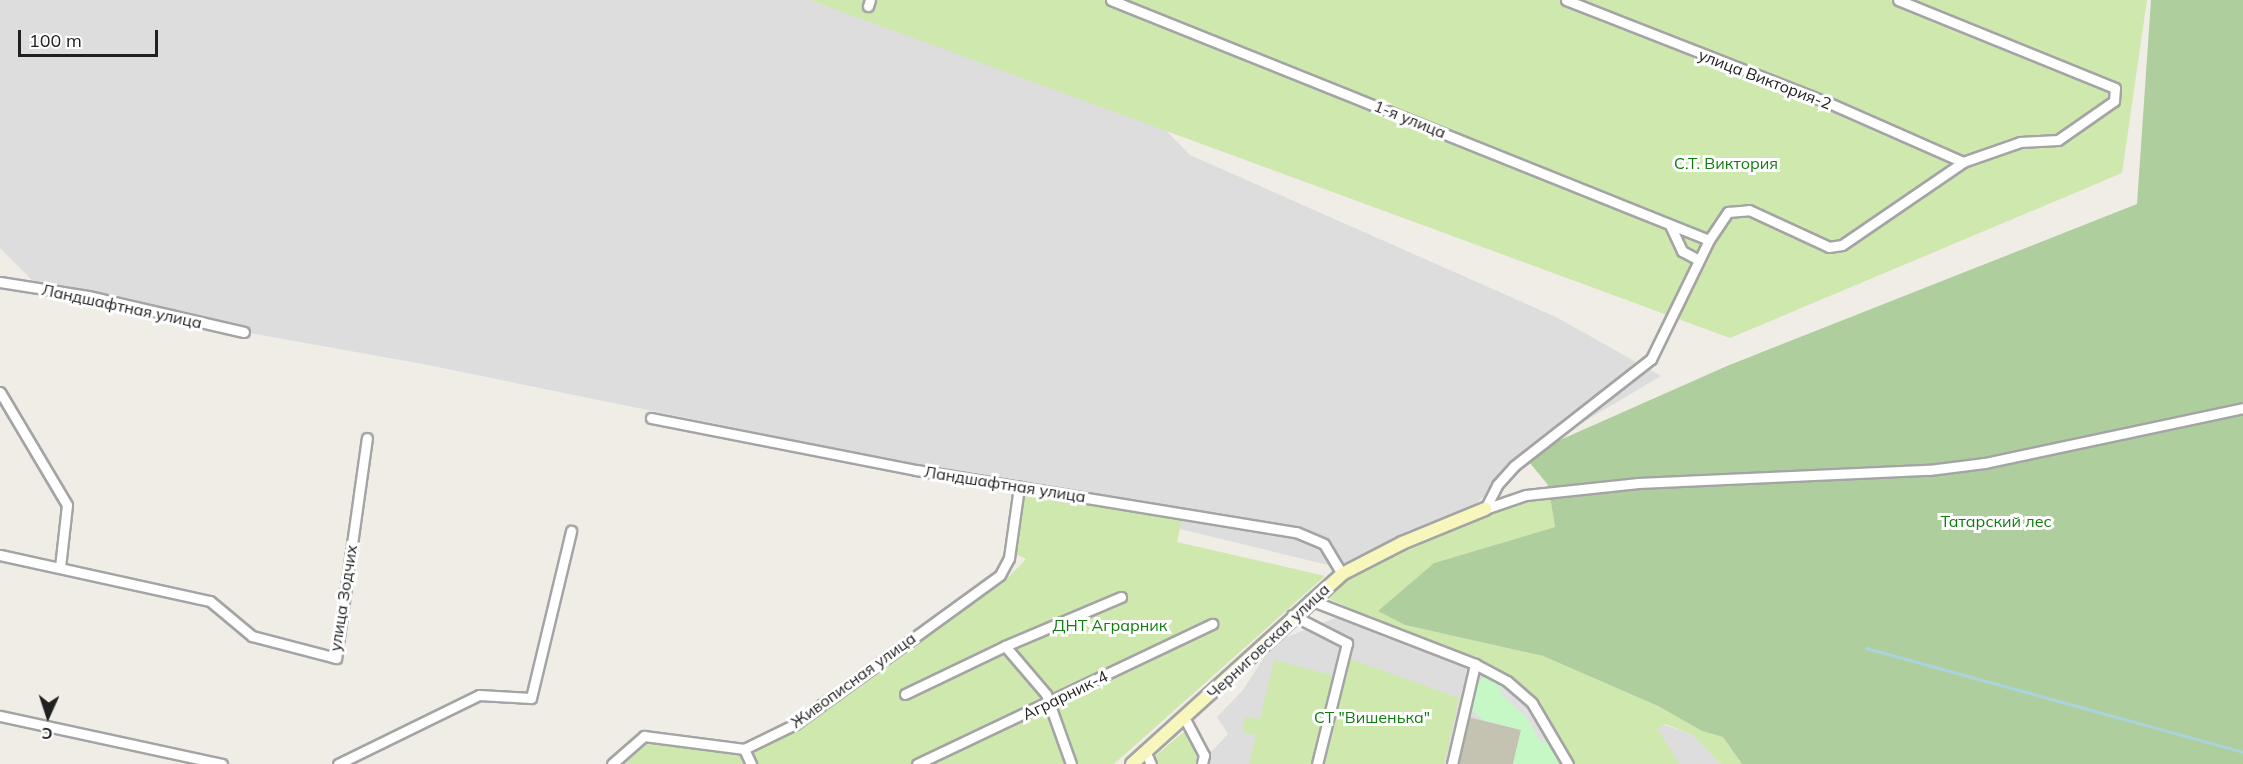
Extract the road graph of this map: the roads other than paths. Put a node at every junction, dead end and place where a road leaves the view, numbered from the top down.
1 (1111, 0) edge
2 (1566, 0) edge
3 (1899, 0) edge
4 (1963, 162) junction
5 (1670, 225) junction
6 (1709, 240) junction
7 (1699, 260) junction
8 (0, 282) edge
9 (244, 332) dead end
10 (0, 392) edge
11 (2243, 408) edge
12 (651, 418) dead end
13 (368, 438) dead end
14 (1019, 487) junction
15 (1485, 509) junction
16 (572, 531) dead end
17 (0, 555) edge
18 (60, 567) junction
19 (1342, 574) junction
20 (1121, 597) dead end
21 (1311, 600) junction
22 (1292, 615) junction
23 (1212, 624) dead end
24 (1005, 646) junction
25 (1474, 664) junction
26 (905, 694) dead end
27 (1050, 703) junction
28 (0, 716) edge
29 (1185, 719) junction
30 (744, 750) junction
31 (1148, 758) edge
32 (222, 764) edge
33 (338, 764) edge
34 (612, 764) edge
35 (751, 764) edge
36 (917, 764) edge
37 (1071, 764) edge
38 (1132, 764) edge
39 (1202, 764) edge
40 (1317, 764) edge
41 (1452, 764) edge
42 (1568, 764) edge

1 - 5 street, 1-я улица
2 - 4 street, улица Виктория-2
3 - 4 street
4 - 6 street
5 - 6 street, 1-я улица
5 - 7 street
6 - 7 street
7 - 15 street
8 - 9 street, Ландшафтная улица
10 - 18 street
11 - 15 street
12 - 14 street, Ландшафтная улица
13 - 18 street, улица Зодчих
14 - 19 street, Ландшафтная улица
14 - 30 street, Живописная улица
15 - 19 street, Черниговская улица
16 - 33 street
17 - 18 street, улица Зодчих
19 - 21 street, Черниговская улица
20 - 24 street
21 - 22 street, Черниговская улица
21 - 25 street
22 - 29 street, Черниговская улица
22 - 40 street
23 - 27 street, Аграрник-4
24 - 26 street
24 - 27 street
25 - 41 street
25 - 42 street
27 - 36 street, Аграрник-4
27 - 37 street
28 - 32 street
29 - 31 street, Черниговская улица
29 - 39 street
30 - 34 street
30 - 35 street
31 - 38 street, Черниговская улица

